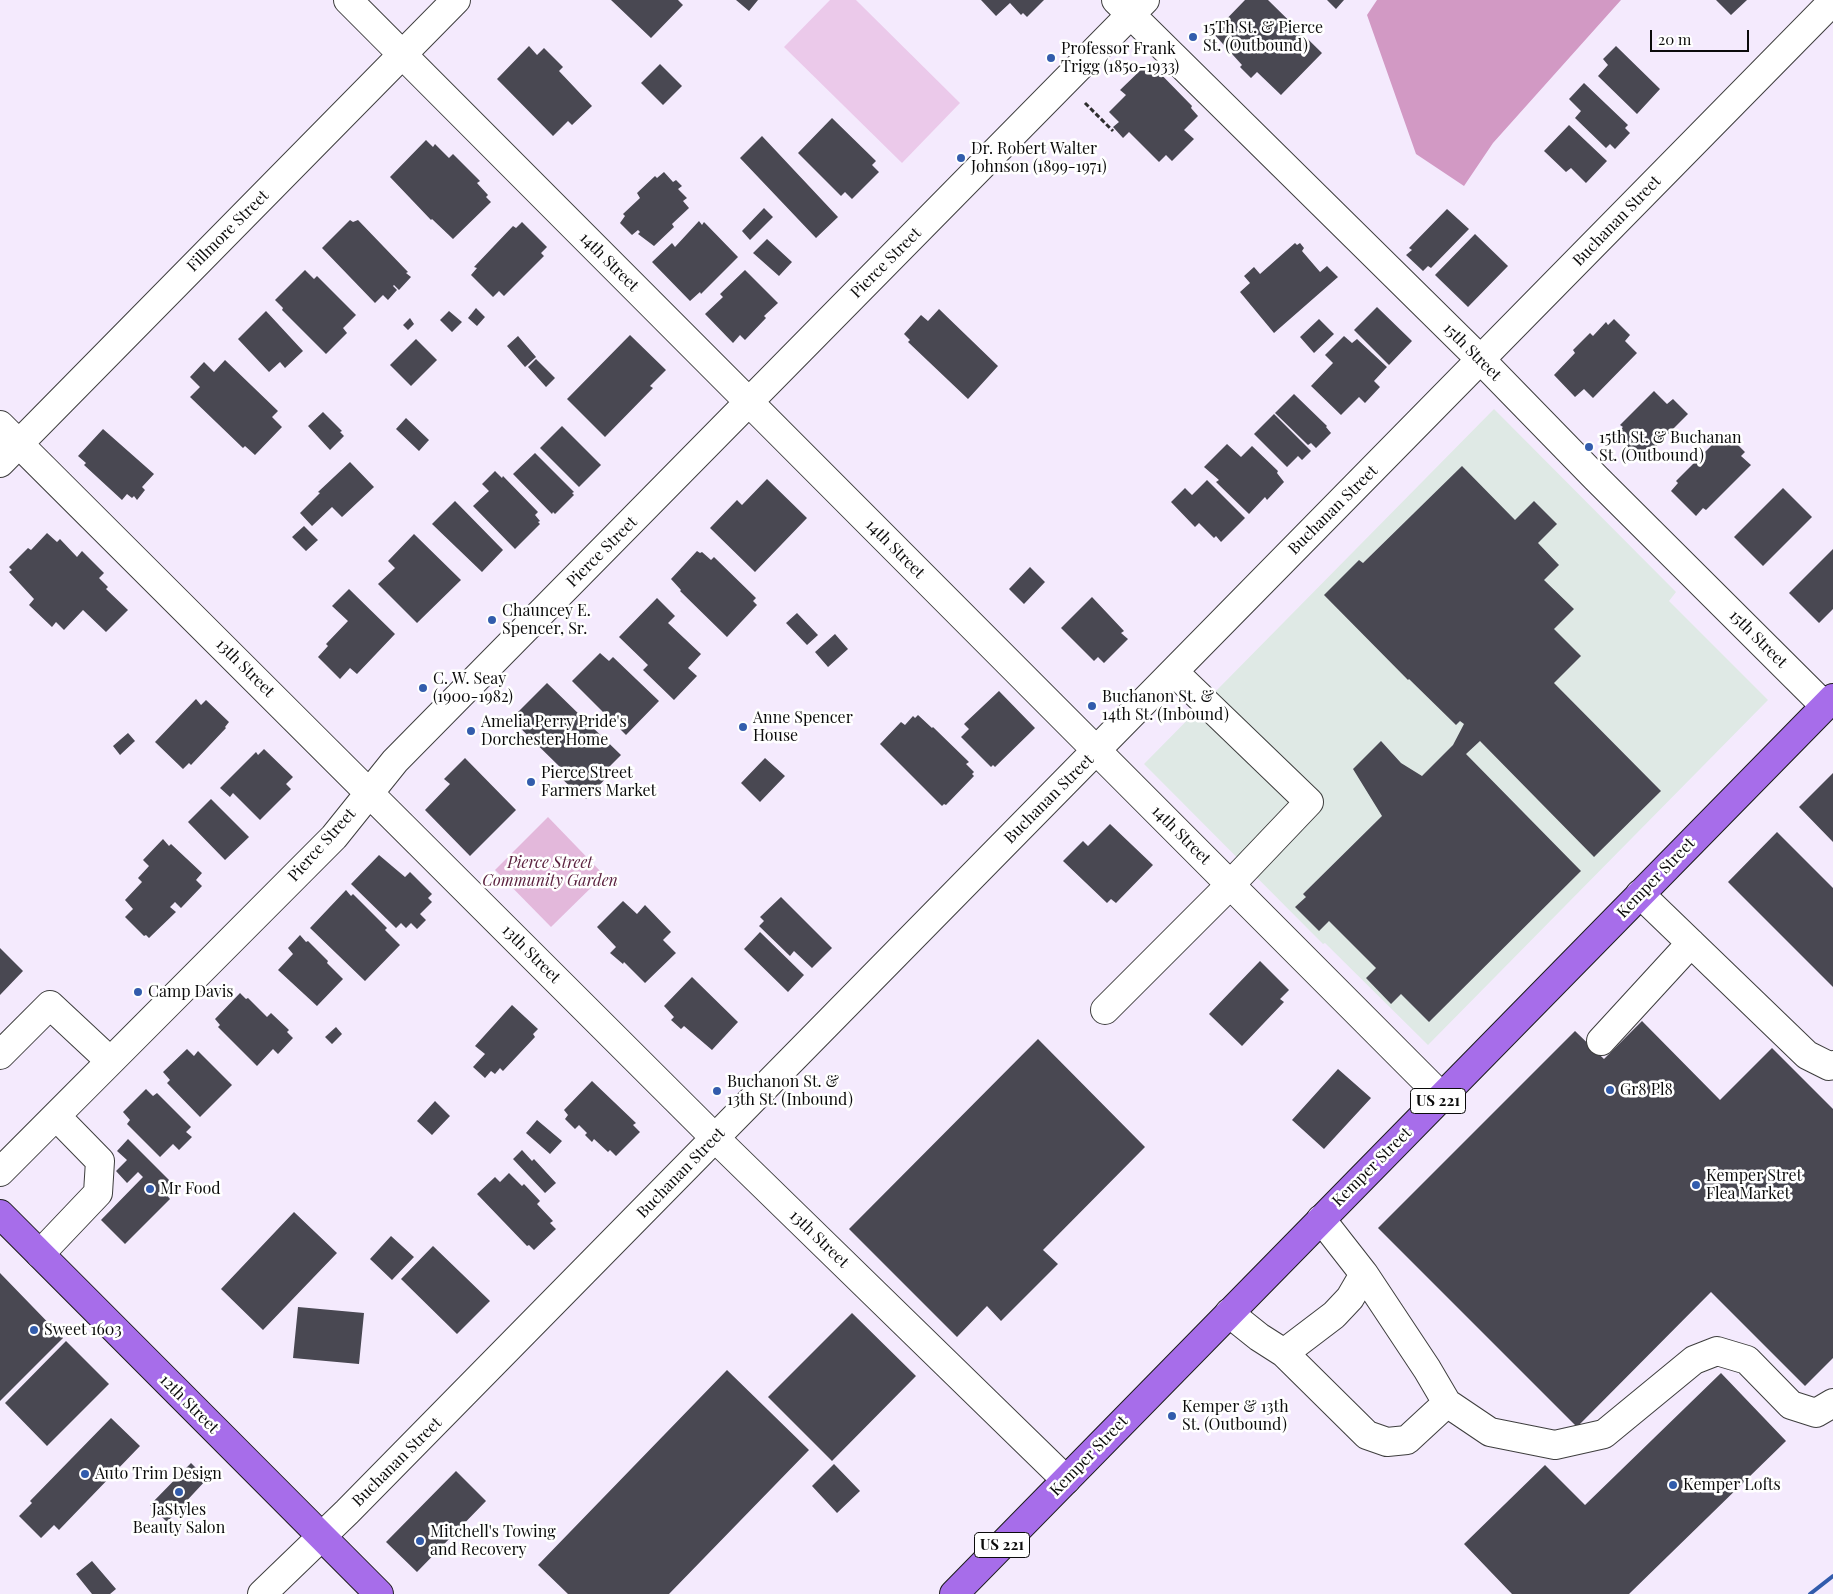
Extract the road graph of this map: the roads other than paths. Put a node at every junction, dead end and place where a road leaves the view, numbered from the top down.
1 (348, 0) edge
2 (456, 0) edge
3 (1833, 0) edge
4 (1130, 5) edge
5 (402, 54) junction
6 (1481, 360) junction
7 (749, 403) junction
8 (9, 434) edge
9 (0, 463) edge
10 (1174, 672) junction
11 (1829, 702) edge
12 (1096, 751) junction
13 (370, 792) junction
14 (1230, 885) junction
15 (1640, 894) junction
16 (1691, 943) junction
17 (1105, 1010) dead end
18 (1601, 1041) dead end
19 (0, 1055) edge
20 (110, 1061) junction
21 (1833, 1065) edge
22 (1442, 1097) junction
23 (56, 1116) junction
24 (715, 1138) junction
25 (0, 1172) edge
26 (0, 1214) edge
27 (1322, 1219) junction
28 (40, 1254) junction
29 (1364, 1274) junction
30 (1229, 1313) junction
31 (1284, 1353) junction
32 (1447, 1403) junction
33 (1833, 1403) edge
34 (1066, 1480) junction
35 (322, 1537) junction
36 (262, 1594) edge
37 (379, 1594) edge
38 (954, 1594) edge

1 - 5 street, 14th Street
2 - 5 street, Fillmore Street
3 - 6 street, Buchanan Street
4 - 6 street, 15th Street
4 - 7 street, Pierce Street
5 - 7 street, 14th Street
5 - 8 street, Fillmore Street
6 - 10 street, Buchanan Street
6 - 11 street, 15th Street
7 - 12 street, 14th Street
7 - 13 street, Pierce Street
8 - 9 street, Fillmore Street
8 - 13 street, 13th Street
10 - 12 street, Buchanan Street
10 - 14 street
11 - 15 main road, Kemper Street / US 221
12 - 14 street, 14th Street
12 - 24 street, Buchanan Street
13 - 20 street, Pierce Street
13 - 24 street, 13th Street
14 - 17 street
14 - 22 street, 14th Street
15 - 16 street
15 - 22 main road, Kemper Street / US 221
16 - 18 street
16 - 21 street
19 - 20 street
20 - 23 street, Pierce Street
22 - 27 main road, Kemper Street / US 221
23 - 25 street, Pierce Street
23 - 28 street
24 - 34 street, 13th Street
24 - 35 street, Buchanan Street
26 - 28 main road, 12th Street
27 - 29 street
27 - 30 main road, Kemper Street / US 221
28 - 35 main road, 12th Street
29 - 31 street
29 - 32 street
30 - 31 street
30 - 34 main road, Kemper Street / US 221
31 - 32 street
32 - 33 street
34 - 38 main road, Kemper Street / US 221
35 - 36 street, Buchanan Street
35 - 37 main road, 12th Street

